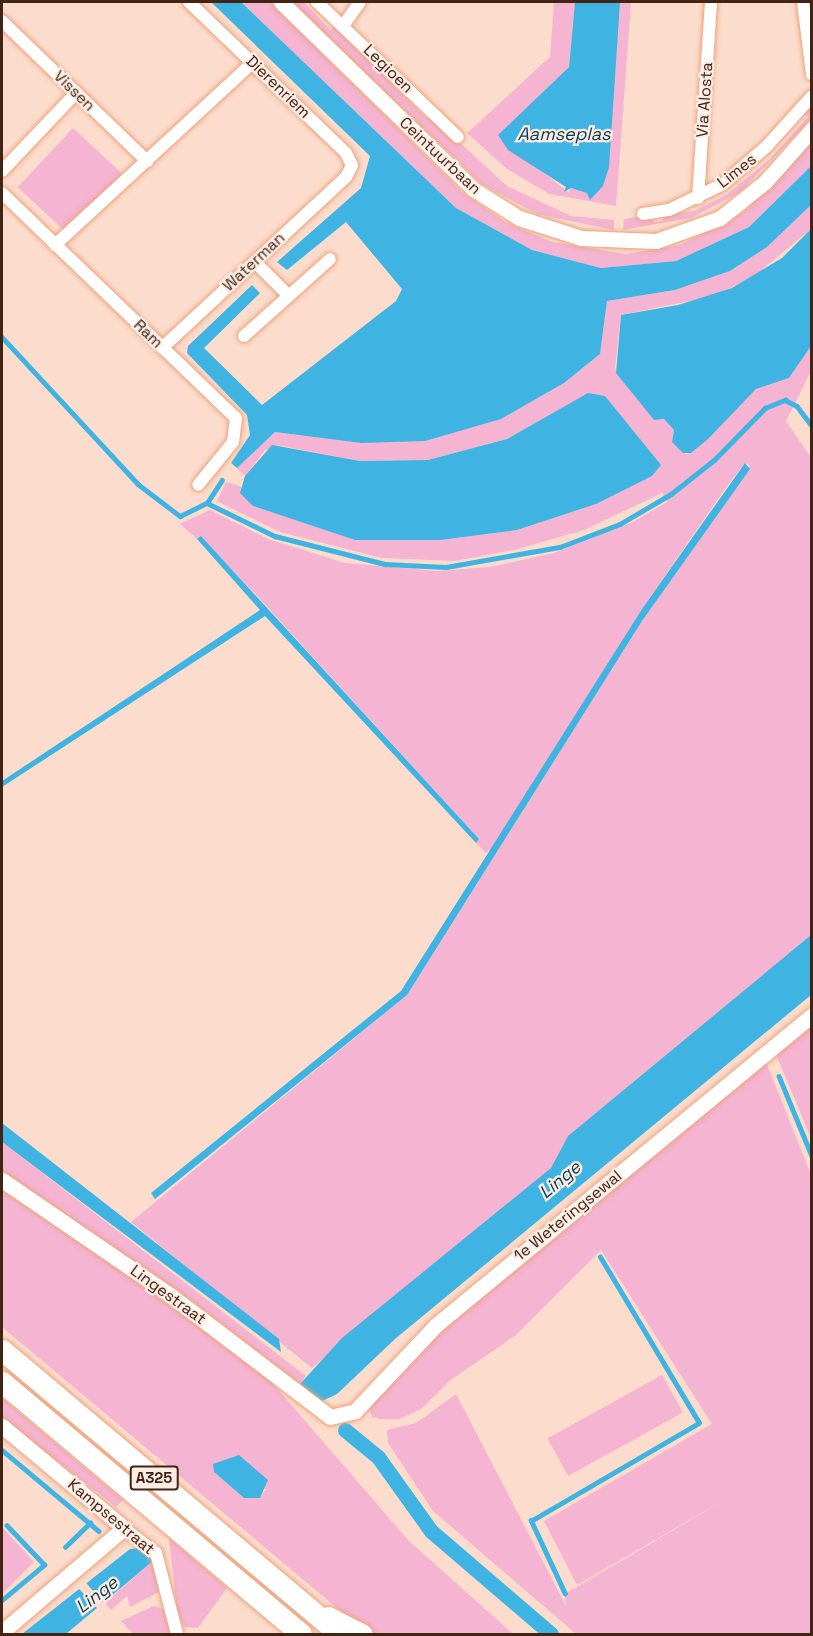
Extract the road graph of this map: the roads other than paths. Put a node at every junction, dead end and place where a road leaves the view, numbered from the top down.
1 (189, 2) edge
2 (281, 2) edge
3 (317, 2) edge
4 (360, 2) edge
5 (711, 2) edge
6 (803, 2) edge
7 (2, 21) edge
8 (343, 26) junction
9 (253, 62) junction
10 (812, 74) edge
11 (76, 93) junction
12 (812, 96) edge
13 (812, 129) edge
14 (458, 137) dead end
15 (147, 160) junction
16 (2, 171) edge
17 (346, 177) joint
18 (2, 193) edge
19 (698, 198) junction
20 (643, 213) dead end
21 (55, 245) junction
22 (330, 259) dead end
23 (255, 262) junction
24 (289, 296) junction
25 (244, 336) dead end
26 (162, 348) junction
27 (198, 485) dead end
28 (812, 1015) edge
29 (2, 1180) edge
30 (2, 1350) edge
31 (2, 1382) edge
32 (330, 1417) joint
33 (2, 1426) edge
34 (124, 1528) junction
35 (306, 1606) junction
36 (2, 1632) edge
37 (177, 1635) edge
38 (301, 1635) edge
39 (339, 1635) edge
40 (362, 1635) edge

1 - 9 street, Dierenriem
2 - 13 street, Ceintuurbaan
3 - 8 street, Legioen
4 - 8 street
5 - 19 street, Via Alosta
6 - 10 street
7 - 11 street, Vissen
8 - 14 street, Legioen
9 - 15 street
9 - 17 street, Dierenriem
11 - 15 street, Vissen
11 - 16 street
12 - 19 street, Limes
15 - 21 street
17 - 23 street, Waterman
18 - 21 street, Ram
19 - 20 street, Limes
21 - 26 street, Ram
22 - 24 street
23 - 24 street
23 - 26 street, Waterman
24 - 25 street
26 - 27 street, Ram
28 - 32 street, 1e Weteringsewal
29 - 32 street, Lingestraat
30 - 35 highway, A325
31 - 38 highway, A325
33 - 34 street, Kampsestraat
34 - 36 street
34 - 37 street, Kampsestraat
35 - 39 highway, A325
35 - 40 highway

